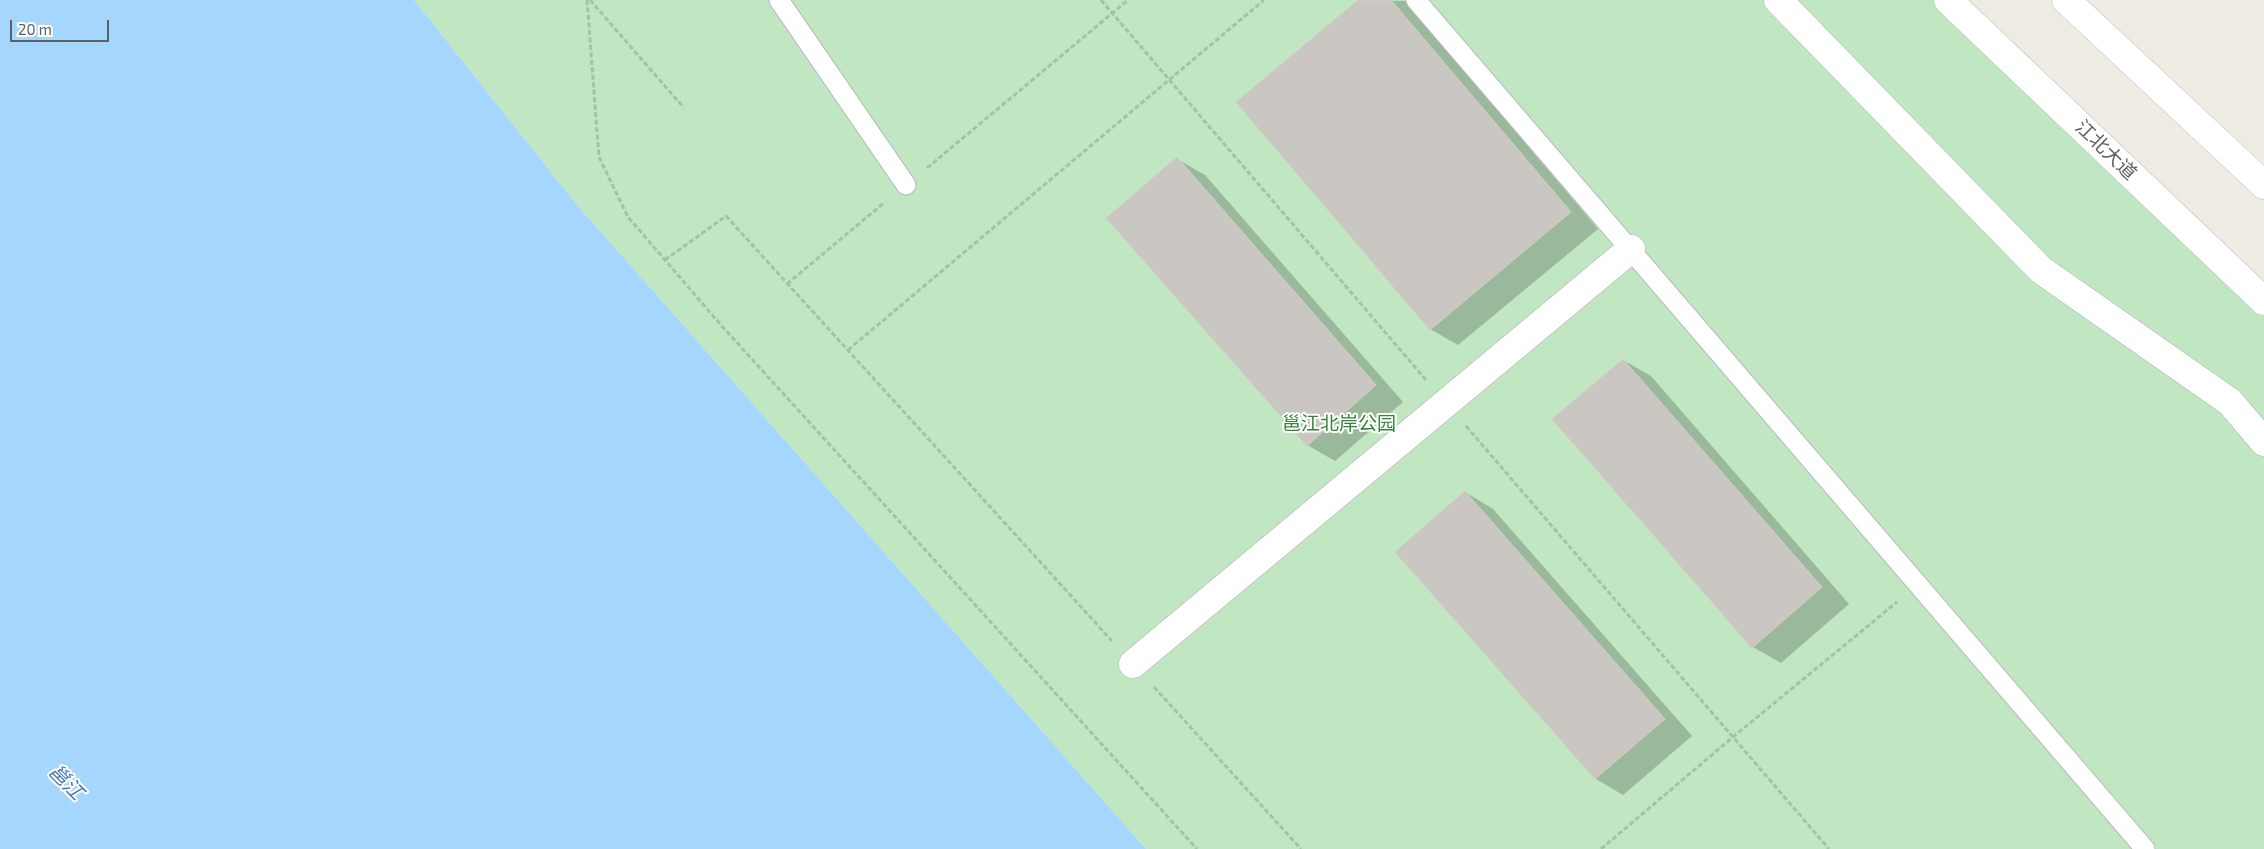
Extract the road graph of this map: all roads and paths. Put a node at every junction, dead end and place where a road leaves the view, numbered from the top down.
1 (589, 0) edge
2 (779, 0) edge
3 (1128, 0) edge
4 (1264, 0) edge
5 (1416, 0) edge
6 (1778, 0) edge
7 (1948, 0) edge
8 (2066, 0) edge
9 (684, 108) dead end
10 (906, 185) junction
11 (2264, 185) edge
12 (1631, 249) junction
13 (665, 260) junction
14 (787, 284) junction
15 (2264, 300) edge
16 (848, 350) junction
17 (2264, 442) edge
18 (1919, 584) junction
19 (1133, 664) junction
20 (1197, 849) edge
21 (1301, 849) edge
22 (1601, 849) edge
23 (2145, 849) edge

1 - 9 path
1 - 13 path
2 - 10 lane
3 - 10 path
4 - 16 path
5 - 12 lane
6 - 17 street
7 - 15 street, 江北大道
8 - 11 street
10 - 14 path
12 - 18 lane
12 - 19 street
13 - 14 path
13 - 20 path
14 - 16 path
16 - 19 path
18 - 22 path
18 - 23 lane
19 - 21 path

